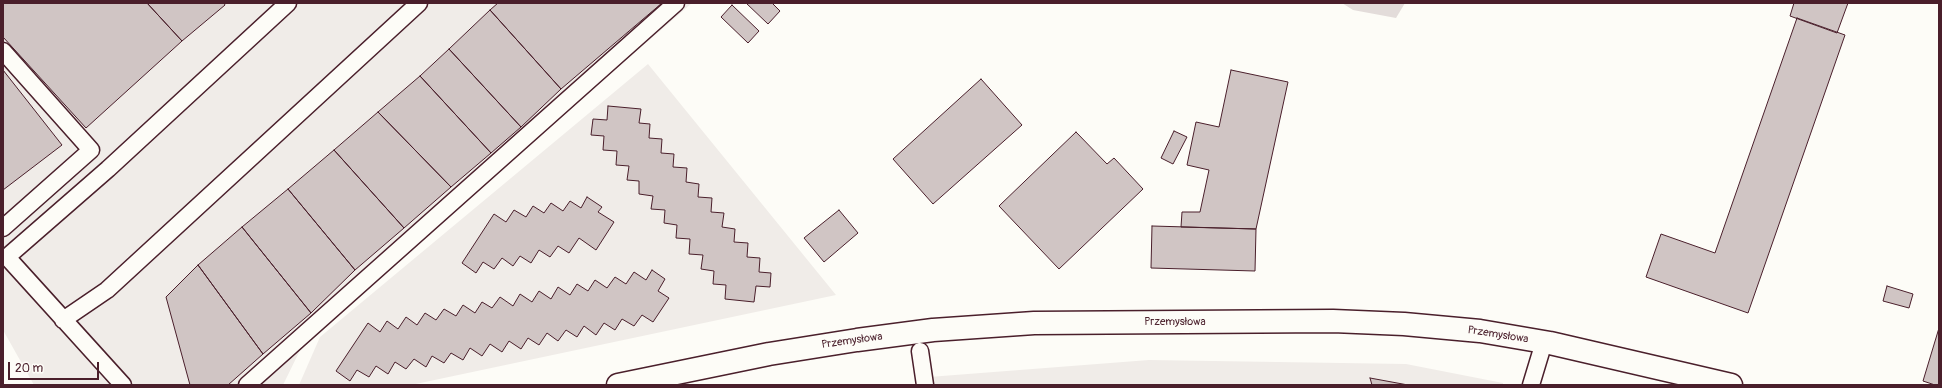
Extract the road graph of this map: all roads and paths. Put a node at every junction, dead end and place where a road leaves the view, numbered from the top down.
1 (288, 3) edge
2 (419, 3) edge
3 (676, 3) edge
4 (3, 51) edge
5 (3, 228) edge
6 (5, 255) edge
7 (63, 320) junction
8 (1544, 342) junction
9 (920, 351) dead end
10 (123, 385) edge
11 (247, 385) edge
12 (618, 385) edge
13 (925, 385) edge
14 (1530, 385) edge
15 (1731, 385) edge

1 - 6 lane
2 - 7 lane
3 - 11 lane
4 - 5 lane
6 - 7 lane
7 - 10 lane
8 - 12 street, Przemysłowa
8 - 14 lane
8 - 15 street, Przemysłowa
9 - 13 lane

